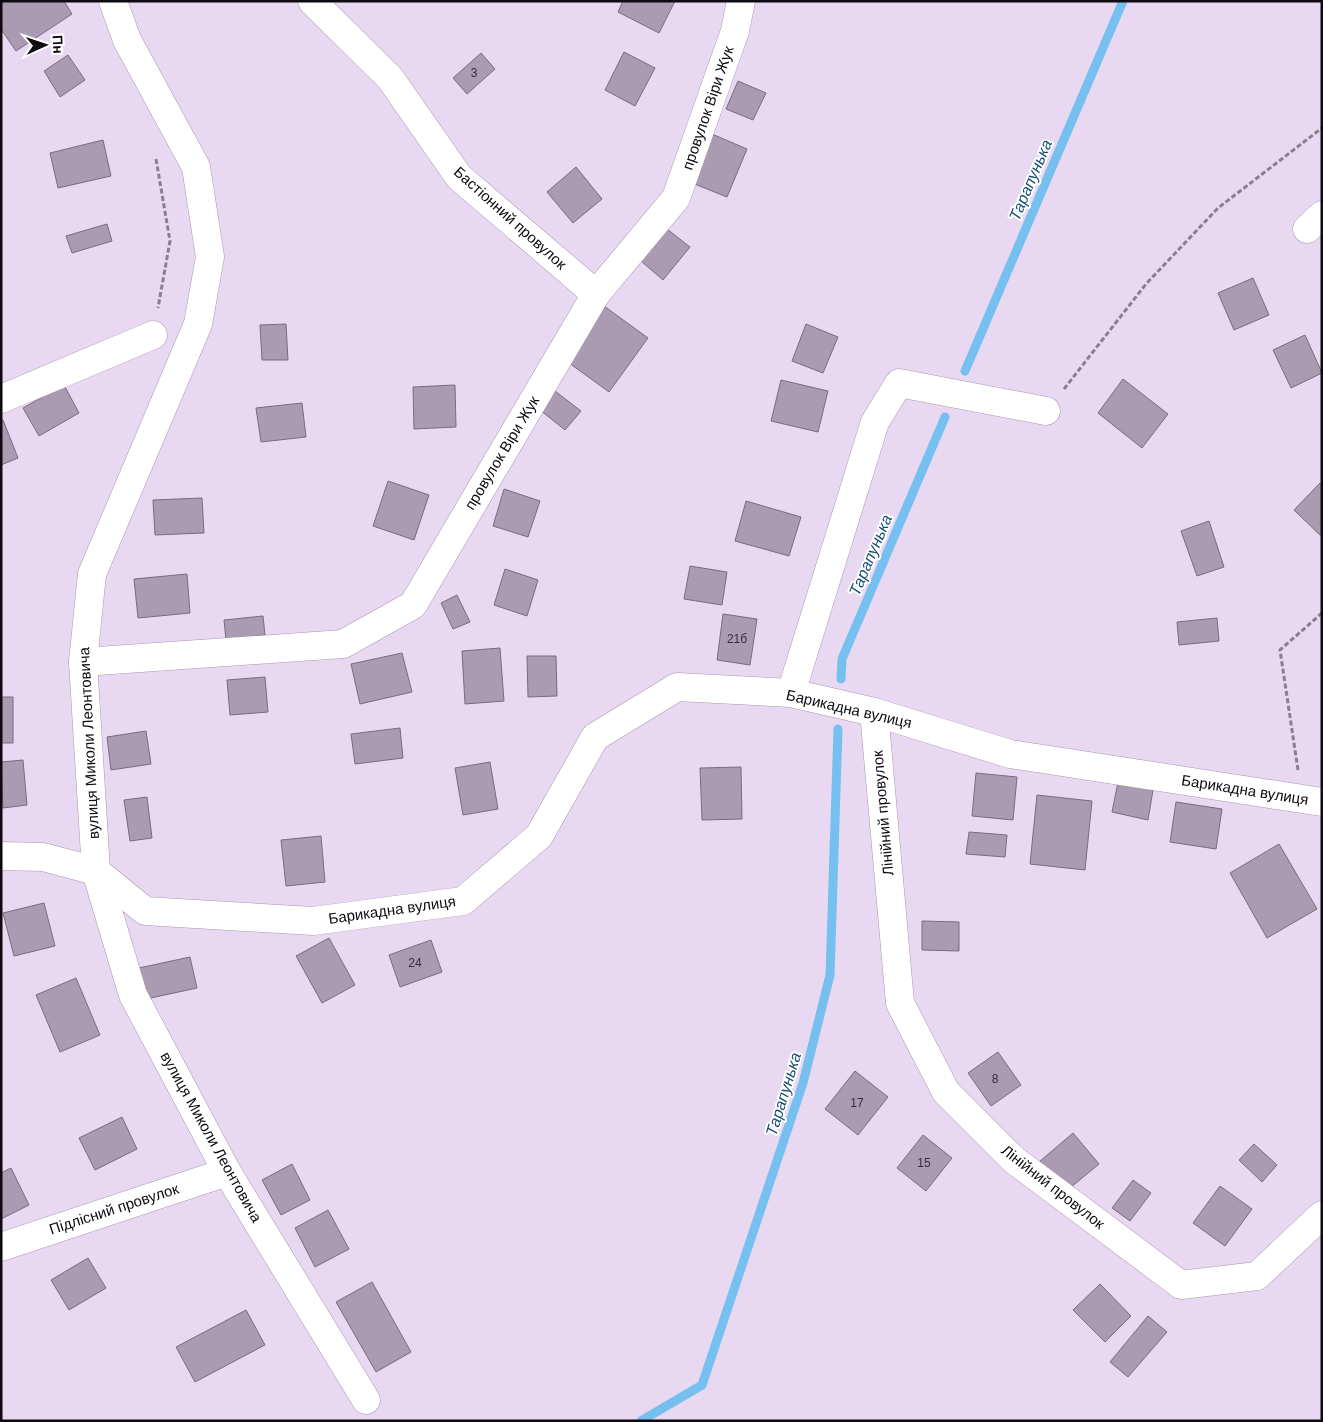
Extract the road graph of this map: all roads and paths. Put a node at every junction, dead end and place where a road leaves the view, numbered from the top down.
1 (113, 1) edge
2 (312, 1) edge
3 (741, 1) edge
4 (1322, 128) edge
5 (156, 155) dead end
6 (596, 294) junction
7 (153, 334) joint
8 (1, 399) edge
9 (1046, 411) joint
10 (1322, 613) edge
11 (83, 662) junction
12 (790, 693) junction
13 (874, 712) junction
14 (1312, 800) edge
15 (1, 856) edge
16 (96, 871) junction
17 (227, 1172) junction
18 (1322, 1216) edge
19 (1, 1247) edge
20 (366, 1400) dead end

1 - 11 street, вулиця Миколи Леонтовича
2 - 6 street, Бастіонний провулок
3 - 6 street, провулок Віри Жук
4 - 9 path
5 - 7 path
6 - 11 street, провулок Віри Жук
7 - 8 street
9 - 12 street
10 - 14 path
11 - 16 street, вулиця Миколи Леонтовича
12 - 13 street, Барикадна вулиця
12 - 16 street, Барикадна вулиця
13 - 14 street, Барикадна вулиця
13 - 18 street, Лінійний провулок
15 - 16 street, Барикадна вулиця
16 - 17 street, вулиця Миколи Леонтовича
17 - 19 street, Підлісний провулок
17 - 20 street, вулиця Миколи Леонтовича

